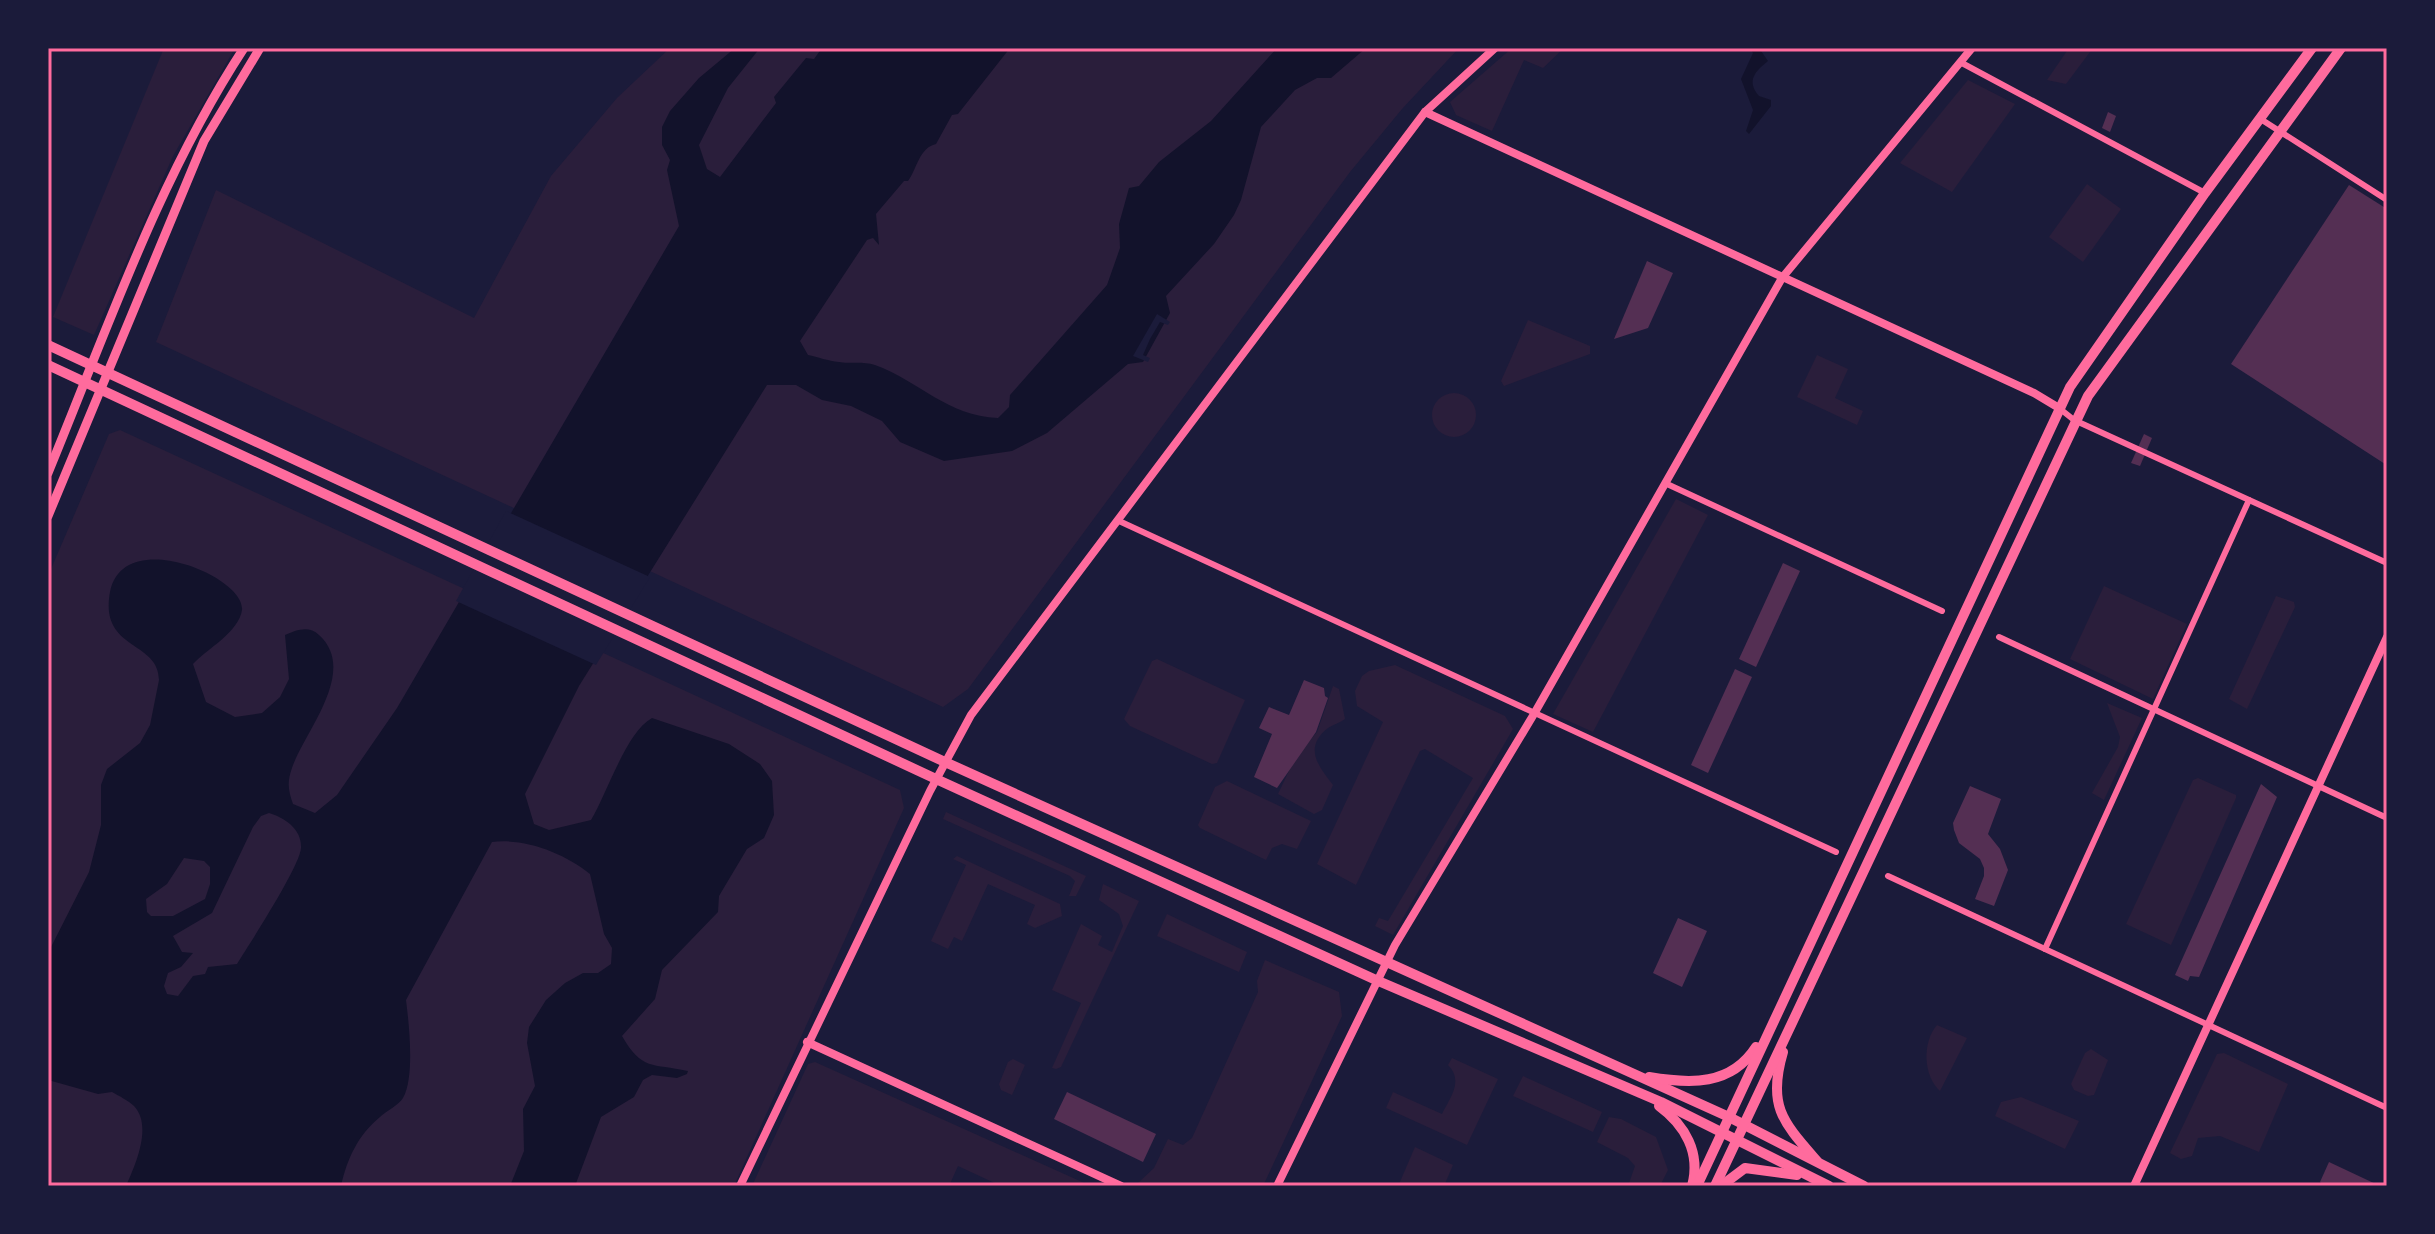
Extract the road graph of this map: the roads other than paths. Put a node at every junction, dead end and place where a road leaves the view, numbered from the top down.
1 (244, 48) edge
2 (260, 48) edge
3 (1495, 48) edge
4 (1972, 48) edge
5 (2312, 48) edge
6 (2341, 48) edge
7 (1960, 62) junction
8 (1425, 112) junction
9 (2259, 118) junction
10 (2280, 133) junction
11 (2205, 193) junction
12 (2387, 200) edge
13 (1782, 278) junction
14 (48, 345) edge
15 (48, 365) edge
16 (93, 366) junction
17 (109, 373) junction
18 (86, 383) junction
19 (101, 390) junction
20 (2059, 408) junction
21 (2074, 420) junction
22 (48, 473) edge
23 (1667, 484) junction
24 (2249, 500) junction
25 (48, 516) edge
26 (1119, 521) junction
27 (2387, 563) edge
28 (1942, 611) dead end
29 (1999, 637) dead end
30 (2387, 637) edge
31 (2153, 707) junction
32 (1534, 714) junction
33 (945, 762) junction
34 (936, 779) junction
35 (2320, 785) junction
36 (2387, 818) edge
37 (1836, 852) dead end
38 (1888, 876) dead end
39 (2045, 949) junction
40 (1386, 962) junction
41 (1376, 980) junction
42 (1780, 1008) junction
43 (1795, 1013) junction
44 (2206, 1025) junction
45 (807, 1042) junction
46 (1633, 1075) junction
47 (1626, 1087) junction
48 (2387, 1108) edge
49 (1729, 1117) junction
50 (1744, 1124) junction
51 (1722, 1132) junction
52 (1737, 1140) junction
53 (1821, 1166) junction
54 (1814, 1179) junction
55 (740, 1186) edge
56 (1121, 1186) edge
57 (1277, 1186) edge
58 (1694, 1186) edge
59 (1715, 1186) edge
60 (1721, 1186) edge
61 (1829, 1186) edge
62 (1864, 1186) edge
63 (2134, 1186) edge

1 - 16 main road
2 - 17 main road
3 - 8 street
4 - 7 street
5 - 9 main road
6 - 10 main road
7 - 11 street
7 - 13 street
8 - 13 street
8 - 26 street
9 - 10 street
9 - 11 main road
10 - 12 street
10 - 21 main road
11 - 20 main road
13 - 20 street
13 - 23 street
14 - 16 main road
15 - 18 main road
16 - 17 main road
16 - 18 main road
17 - 19 main road
17 - 33 main road
18 - 19 main road
18 - 22 main road
19 - 25 main road
19 - 34 main road
20 - 21 street
20 - 42 main road
21 - 24 street
21 - 43 main road
23 - 28 street
23 - 32 street
24 - 27 street
24 - 31 street
26 - 32 street
26 - 33 street
29 - 31 street
30 - 35 street
31 - 35 street
31 - 39 street
32 - 37 street
32 - 40 street
33 - 34 street
33 - 40 main road
34 - 41 main road
34 - 45 street
35 - 36 street
35 - 44 street
38 - 39 street
39 - 44 street
40 - 41 street
40 - 46 main road
41 - 47 main road
41 - 57 street
42 - 46 main road
42 - 49 main road
43 - 50 main road
43 - 53 main road
44 - 48 street
44 - 63 street
45 - 55 street
45 - 56 street
46 - 49 main road
47 - 51 main road
47 - 58 main road
49 - 50 main road
49 - 51 main road
50 - 52 main road
50 - 53 main road
51 - 52 main road
51 - 58 main road
52 - 54 main road
52 - 59 main road
53 - 62 main road
54 - 60 main road
54 - 61 main road

